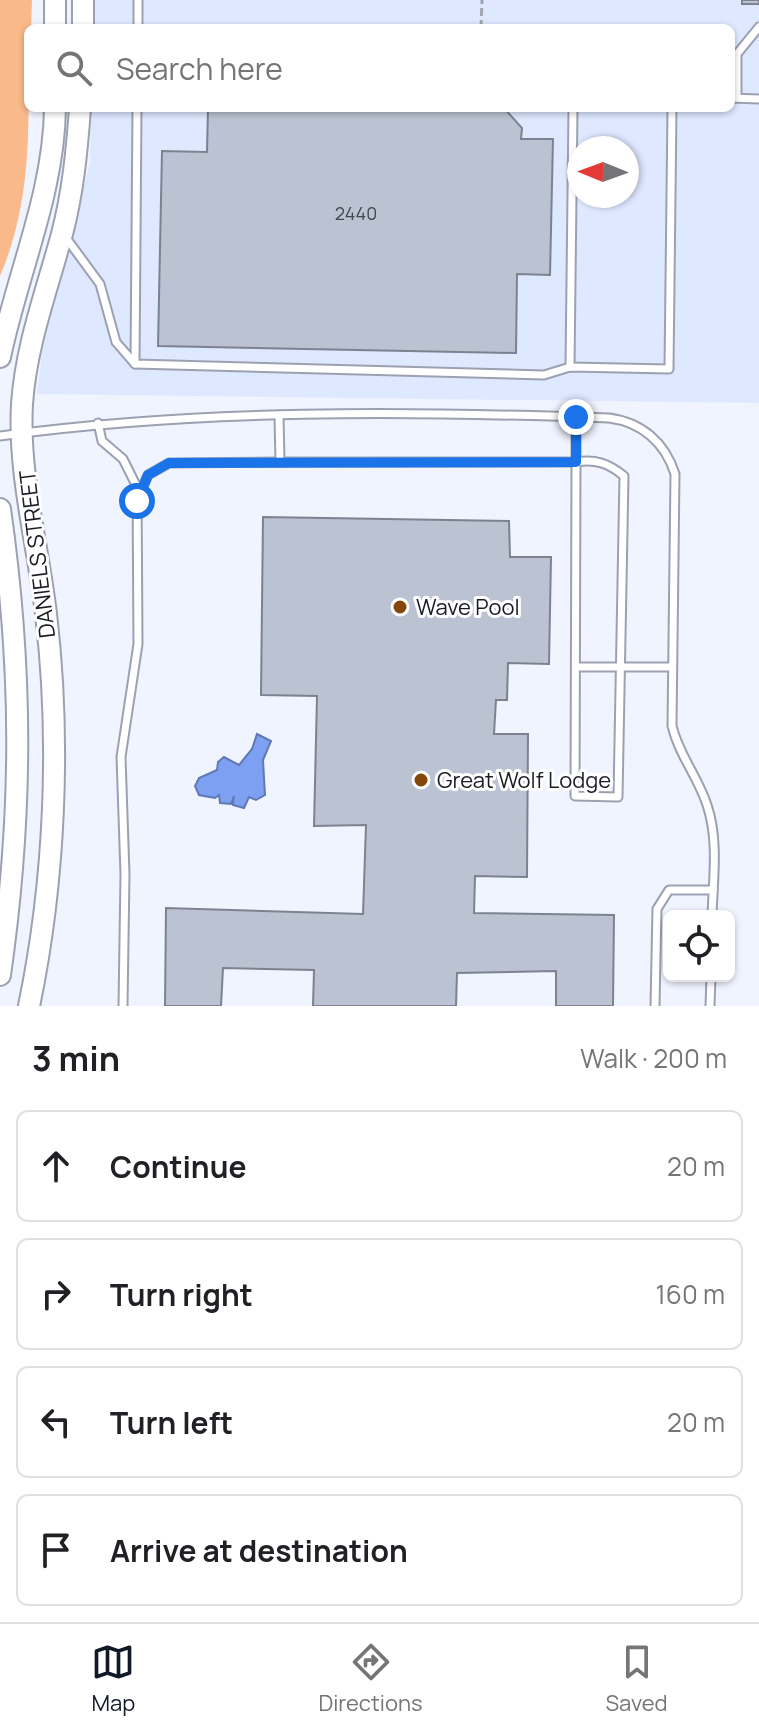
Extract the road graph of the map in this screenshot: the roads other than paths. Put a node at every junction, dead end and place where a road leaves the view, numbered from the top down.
1 (55, 0) edge
2 (83, 0) edge
3 (138, 0) edge
4 (55, 24) edge
5 (83, 24) edge
6 (138, 24) edge
7 (759, 27) edge
8 (735, 83) edge
9 (735, 98) edge
10 (759, 99) edge
11 (55, 112) edge
12 (80, 112) edge
13 (137, 112) edge
14 (573, 112) edge
15 (672, 112) edge
16 (62, 233) junction
17 (0, 357) edge
18 (135, 364) junction
19 (570, 367) junction
20 (279, 416) junction
21 (576, 417) junction
22 (98, 423) junction
23 (24, 433) junction
24 (0, 436) edge
25 (280, 462) junction
26 (576, 462) junction
27 (137, 501) junction
28 (0, 509) edge
29 (576, 667) junction
30 (671, 667) junction
31 (621, 669) junction
32 (713, 890) junction
33 (712, 910) edge
34 (0, 975) edge
35 (711, 982) edge
36 (29, 1006) edge
37 (123, 1006) edge
38 (655, 1006) edge
39 (710, 1006) edge

1 - 4 main road
2 - 5 main road
3 - 6 lane
7 - 8 lane
9 - 10 lane
11 - 17 main road
12 - 16 main road, DANIELS STREET
13 - 18 lane
14 - 19 lane
15 - 19 lane
16 - 18 lane
16 - 23 main road, DANIELS STREET
18 - 19 lane
20 - 21 lane
20 - 22 lane
20 - 25 lane
21 - 26 lane
21 - 30 lane
22 - 23 lane
22 - 27 lane
23 - 24 lane
23 - 36 main road, DANIELS STREET
25 - 26 lane
25 - 27 lane
26 - 29 lane
26 - 31 lane
27 - 37 lane
28 - 34 main road, DANIELS STREET
29 - 31 lane
29 - 31 lane
30 - 31 lane
30 - 32 lane
32 - 33 lane
32 - 38 lane
35 - 39 lane

